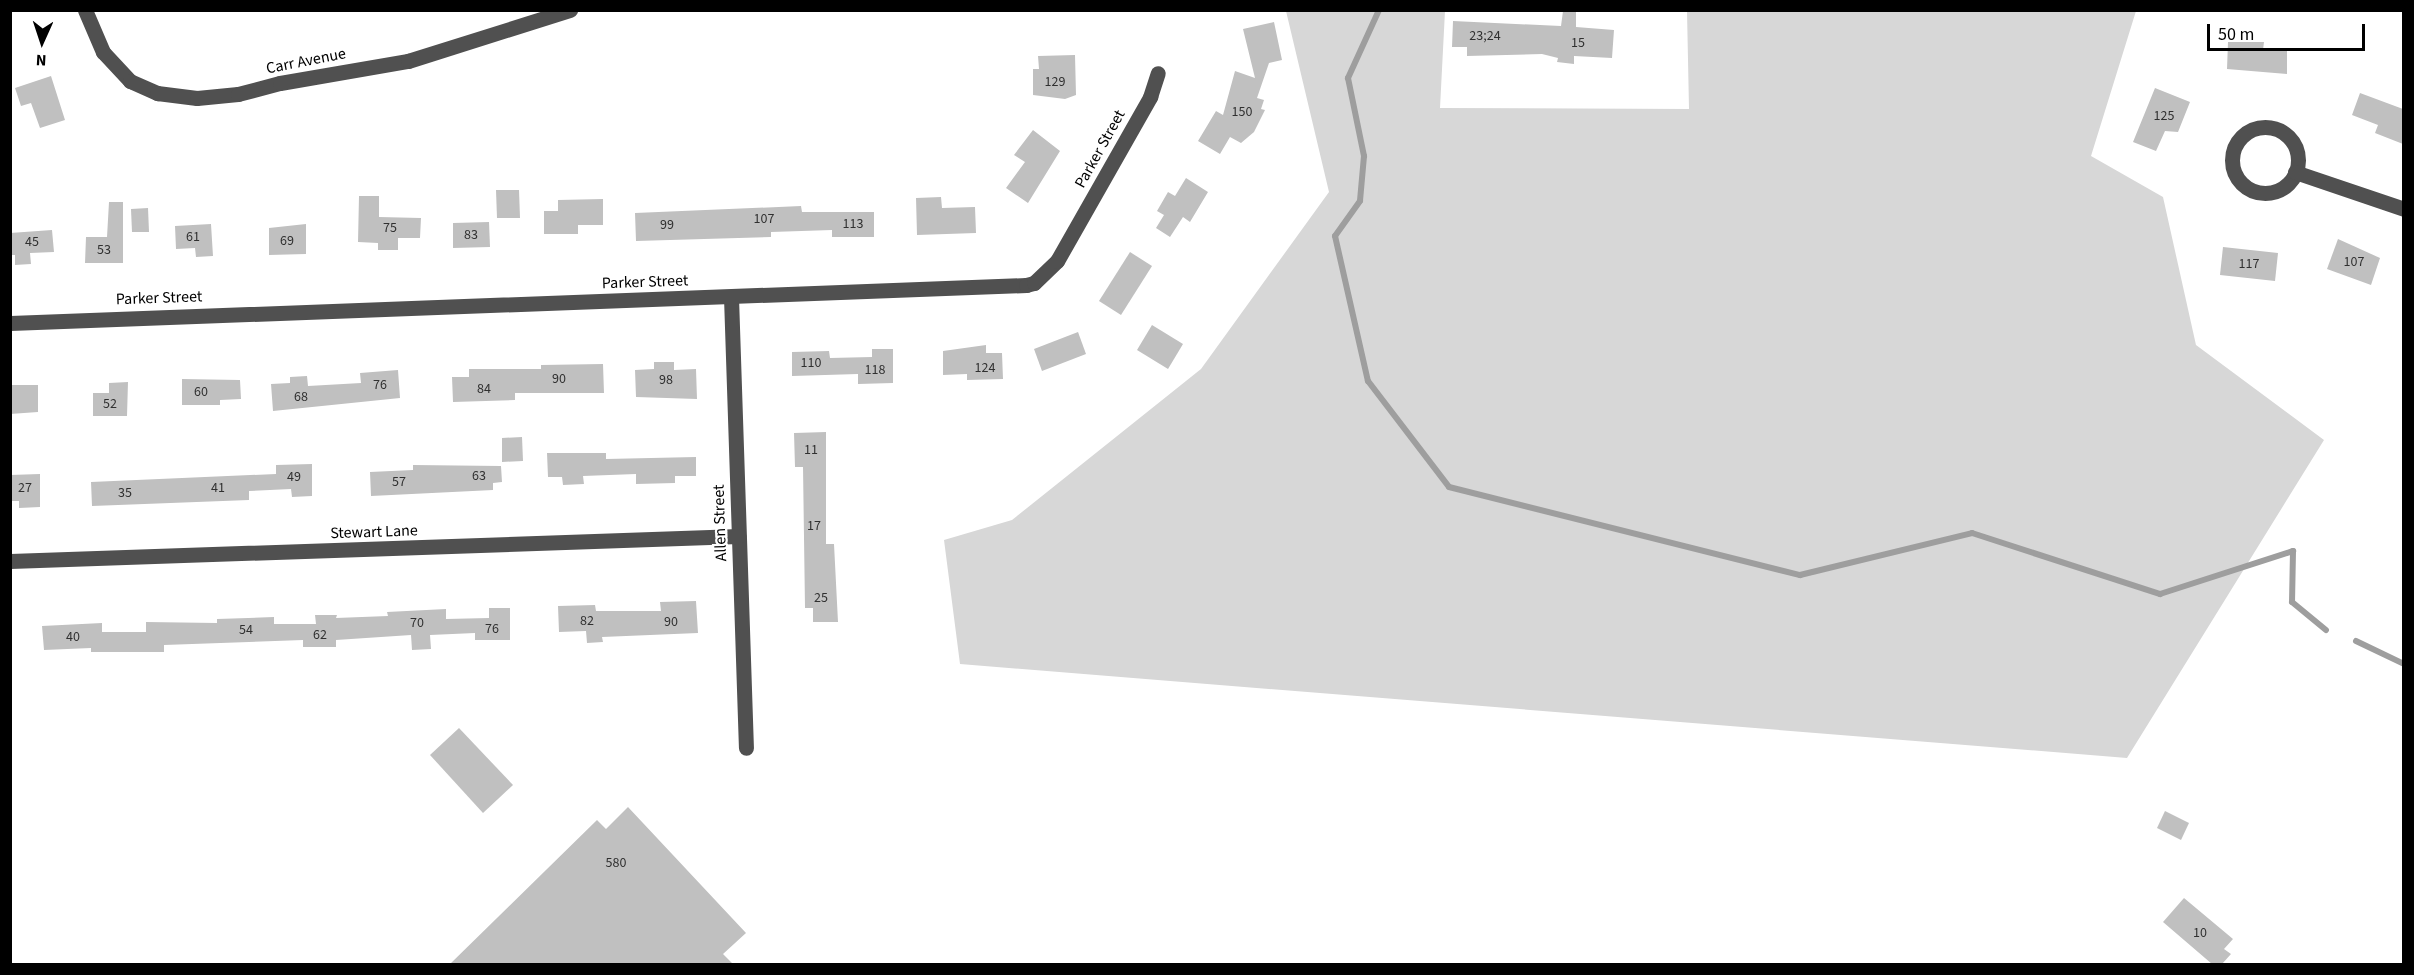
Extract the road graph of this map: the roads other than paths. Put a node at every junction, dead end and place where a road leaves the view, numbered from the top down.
1 (85, 10) edge
2 (570, 10) edge
3 (1158, 73) dead end
4 (2295, 172) junction
5 (2403, 210) edge
6 (731, 297) junction
7 (10, 323) edge
8 (739, 537) junction
9 (10, 561) edge
10 (746, 748) dead end

1 - 2 street, Carr Avenue
3 - 6 street, Parker Street
4 - 4 street
4 - 5 street
6 - 7 street, Parker Street
6 - 8 street, Allen Street
8 - 9 street, Stewart Lane
8 - 10 street, Allen Street

